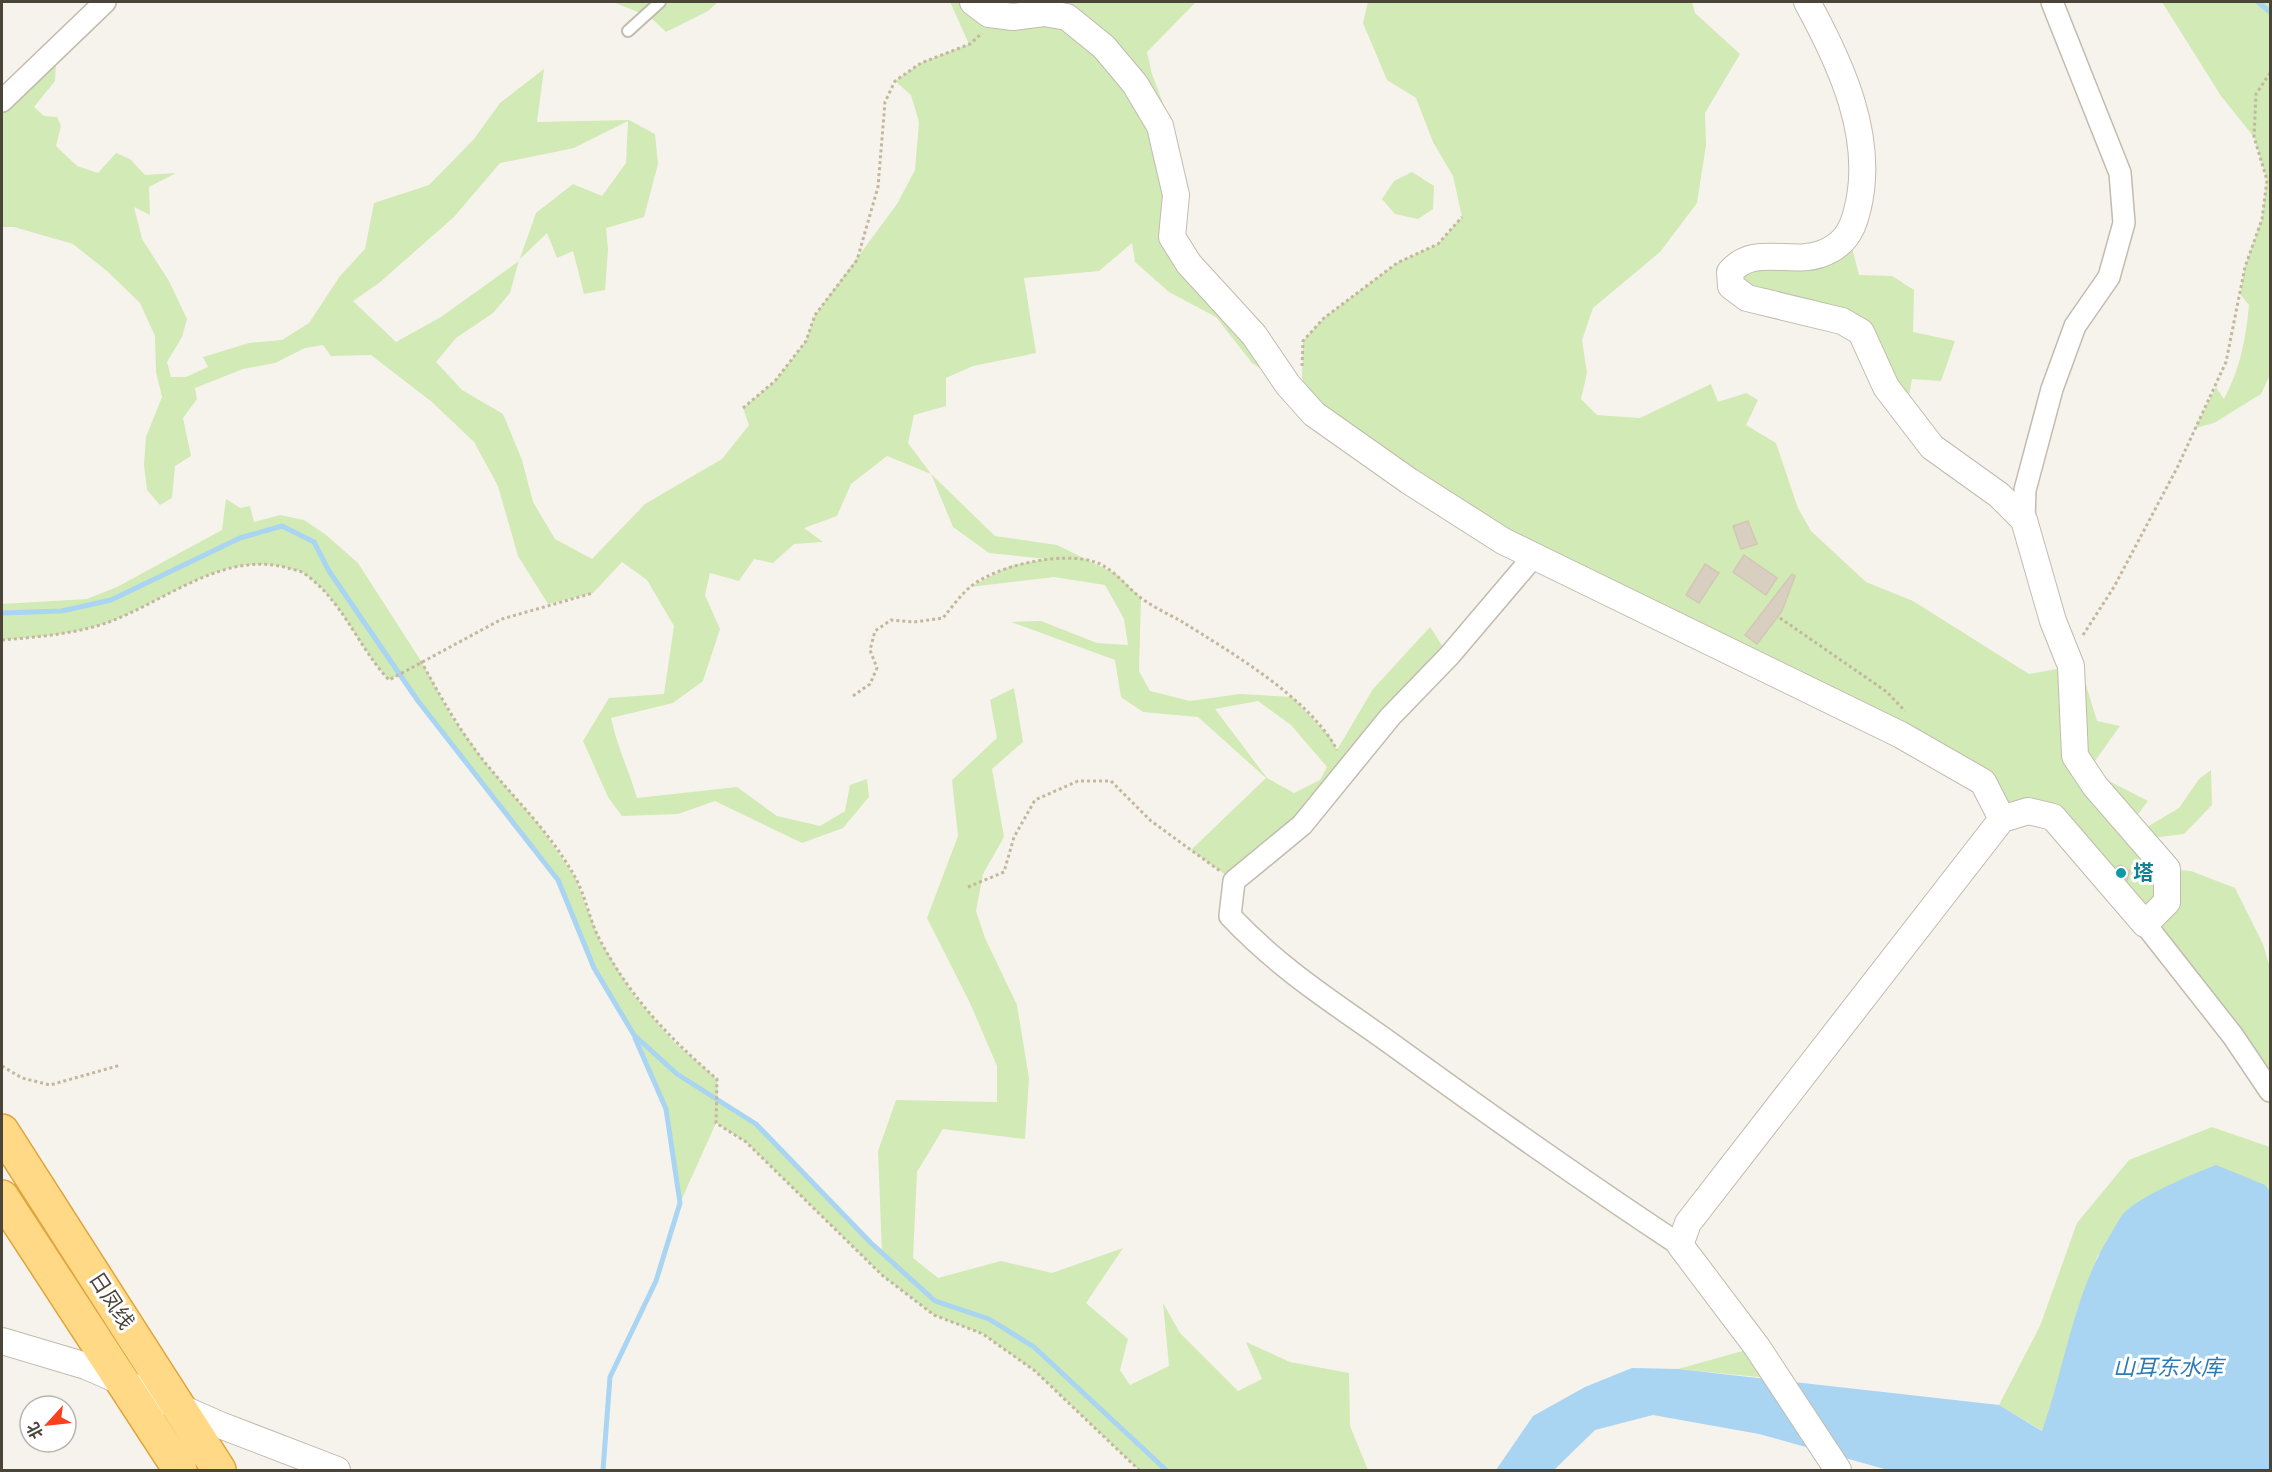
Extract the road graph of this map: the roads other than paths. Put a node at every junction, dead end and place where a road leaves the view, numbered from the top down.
1 (105, 2) edge
2 (660, 2) edge
3 (973, 2) edge
4 (1807, 2) edge
5 (2052, 2) edge
6 (628, 31) dead end
7 (2, 101) edge
8 (2024, 520) junction
9 (1534, 556) junction
10 (2002, 819) junction
11 (2145, 924) junction
12 (2271, 1091) edge
13 (2, 1131) edge
14 (2, 1197) edge
15 (1680, 1245) junction
16 (2, 1341) edge
17 (123, 1382) junction
18 (179, 1407) junction
19 (180, 1470) edge
20 (219, 1470) edge
21 (337, 1470) edge
22 (1838, 1470) edge

1 - 7 street
2 - 6 lane
3 - 9 street
4 - 8 street
5 - 8 street
8 - 11 street
9 - 10 street
9 - 15 street
10 - 11 street
10 - 15 street
11 - 12 street
13 - 18 highway, 日凤线
14 - 17 highway
15 - 22 street
16 - 17 street
17 - 18 street
17 - 19 highway
18 - 20 highway, 日凤线
18 - 21 street

